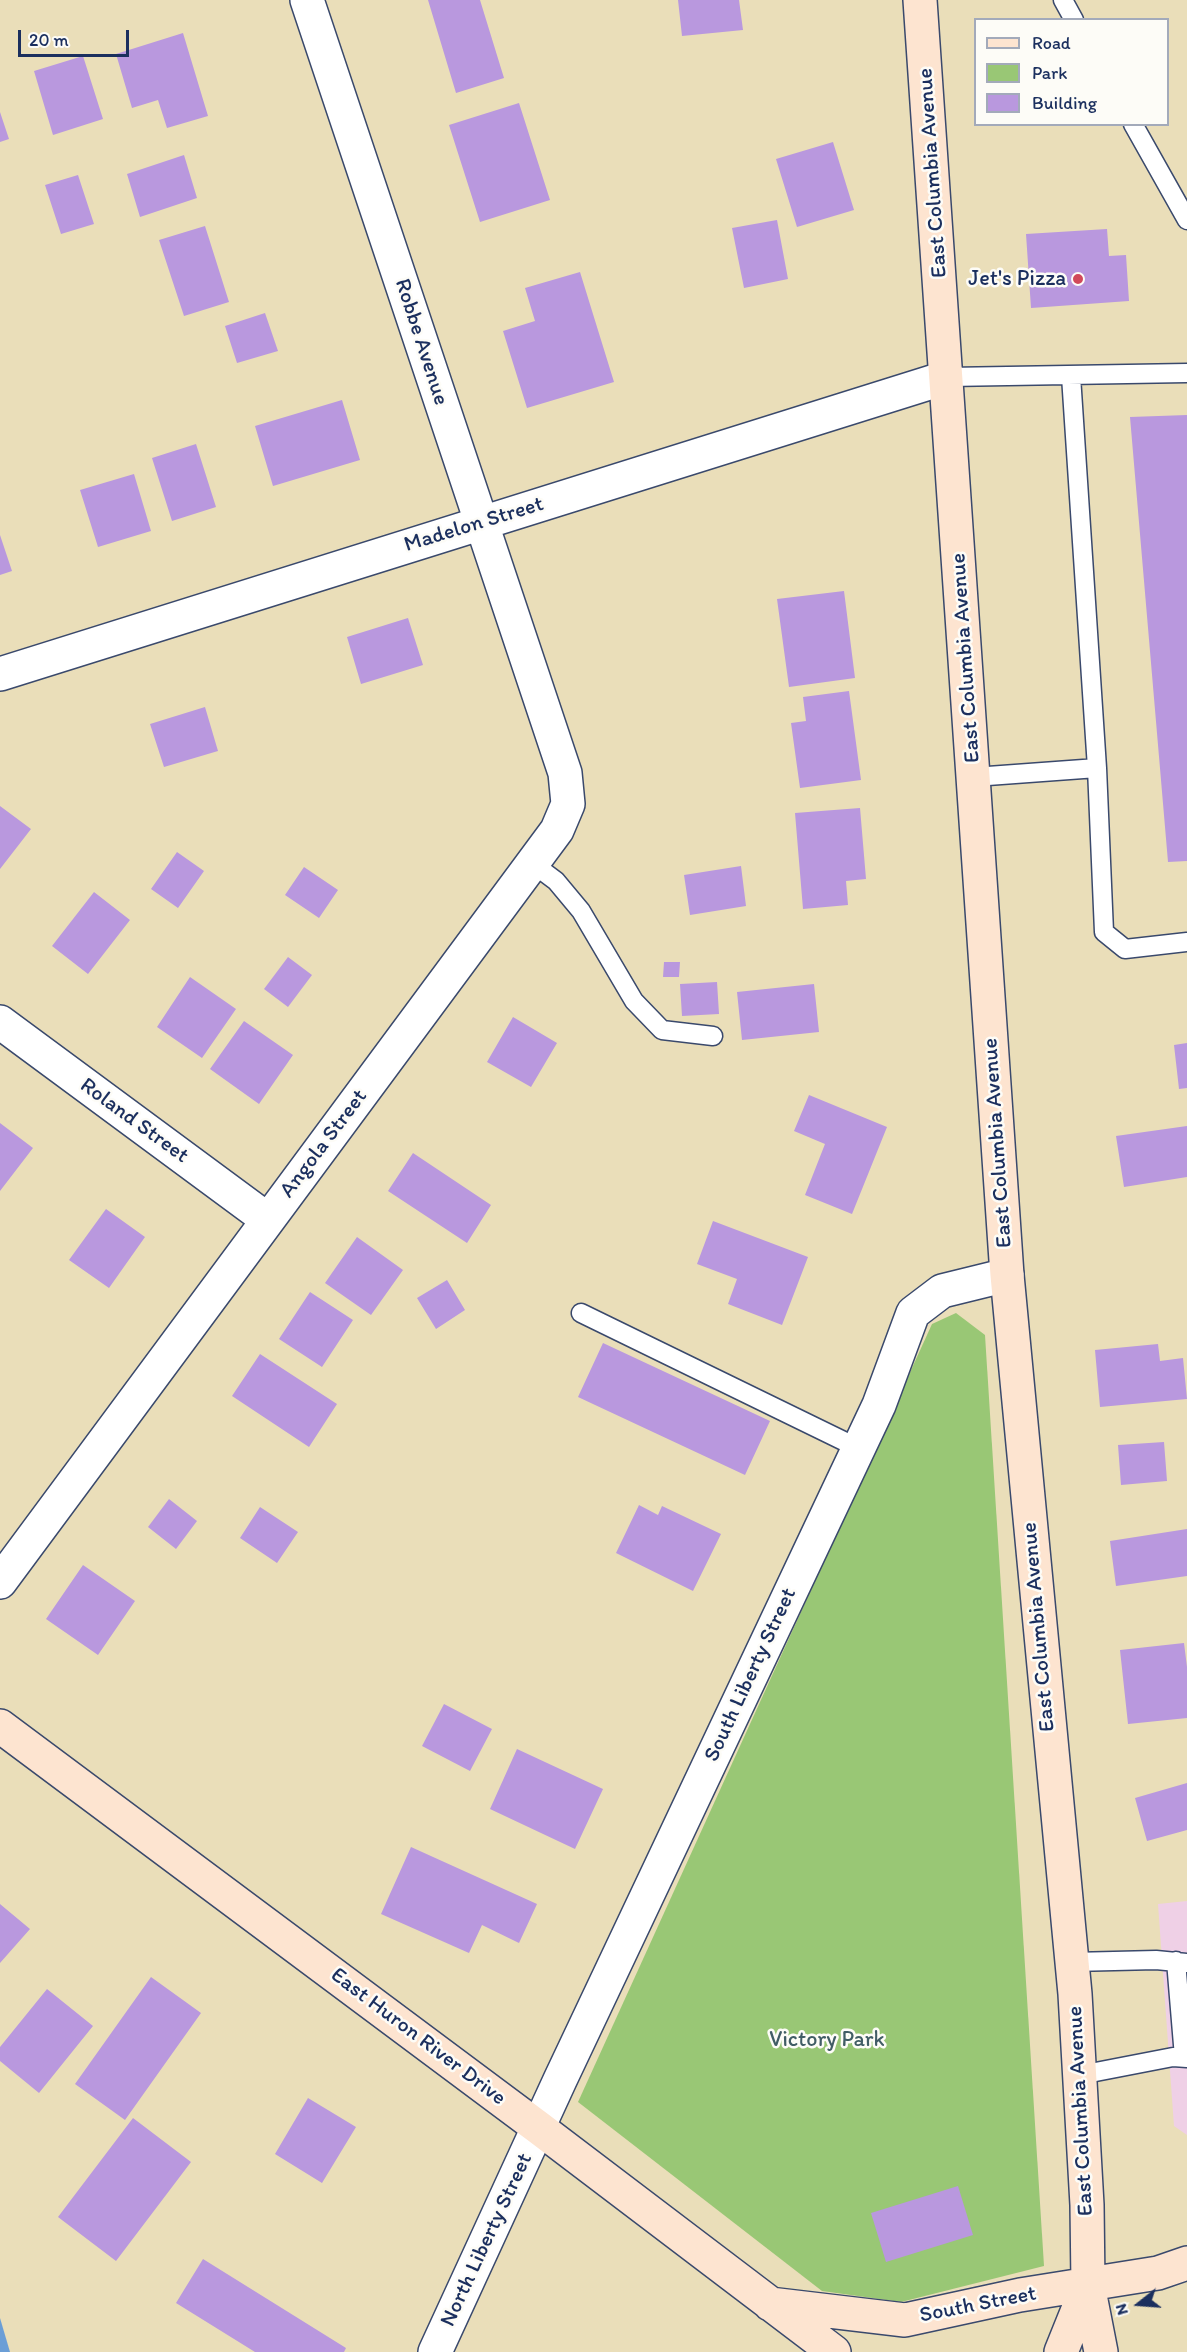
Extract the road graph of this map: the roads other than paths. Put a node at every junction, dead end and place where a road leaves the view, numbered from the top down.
1 (308, 0) edge
2 (920, 0) edge
3 (1063, 0) edge
4 (1073, 18) edge
5 (1134, 126) edge
6 (1187, 220) edge
7 (1187, 373) edge
8 (948, 376) junction
9 (1071, 376) junction
10 (482, 522) junction
11 (0, 674) edge
12 (535, 684) joint
13 (1097, 768) junction
14 (974, 777) junction
15 (532, 863) junction
16 (1187, 942) edge
17 (0, 1022) edge
18 (713, 1036) dead end
19 (268, 1220) junction
20 (1007, 1275) junction
21 (581, 1312) dead end
22 (858, 1448) junction
23 (0, 1582) edge
24 (0, 1726) edge
25 (1072, 1962) junction
26 (1182, 1962) edge
27 (1185, 2058) edge
28 (1080, 2075) junction
29 (539, 2128) junction
30 (1187, 2263) edge
31 (1088, 2285) junction
32 (768, 2304) junction
33 (435, 2352) edge
34 (834, 2352) edge
35 (1061, 2352) edge
36 (1101, 2352) edge

1 - 10 street, Robbe Avenue
2 - 8 street, East Columbia Avenue
3 - 4 lane
5 - 6 lane
7 - 9 lane
8 - 9 lane
8 - 10 street, Madelon Street
8 - 14 street, East Columbia Avenue
9 - 13 lane
10 - 11 street, Madelon Street
10 - 12 street, Robbe Avenue
12 - 15 street, Angola Street
13 - 14 lane
13 - 16 lane
14 - 20 street, East Columbia Avenue
15 - 18 lane
15 - 19 street, Angola Street
17 - 19 street, Roland Street
19 - 23 street, Angola Street
20 - 22 street, South Liberty Street
20 - 25 street, East Columbia Avenue
21 - 22 lane
22 - 29 street, South Liberty Street
24 - 29 street, East Huron River Drive
25 - 26 lane
25 - 28 street, East Columbia Avenue
26 - 27 lane
27 - 28 lane
28 - 31 street, East Columbia Avenue
29 - 32 street, East Huron River Drive
29 - 33 street, North Liberty Street
30 - 31 street, South Street
31 - 32 street, South Street
31 - 35 street
31 - 36 street
32 - 34 street, East Huron River Drive

